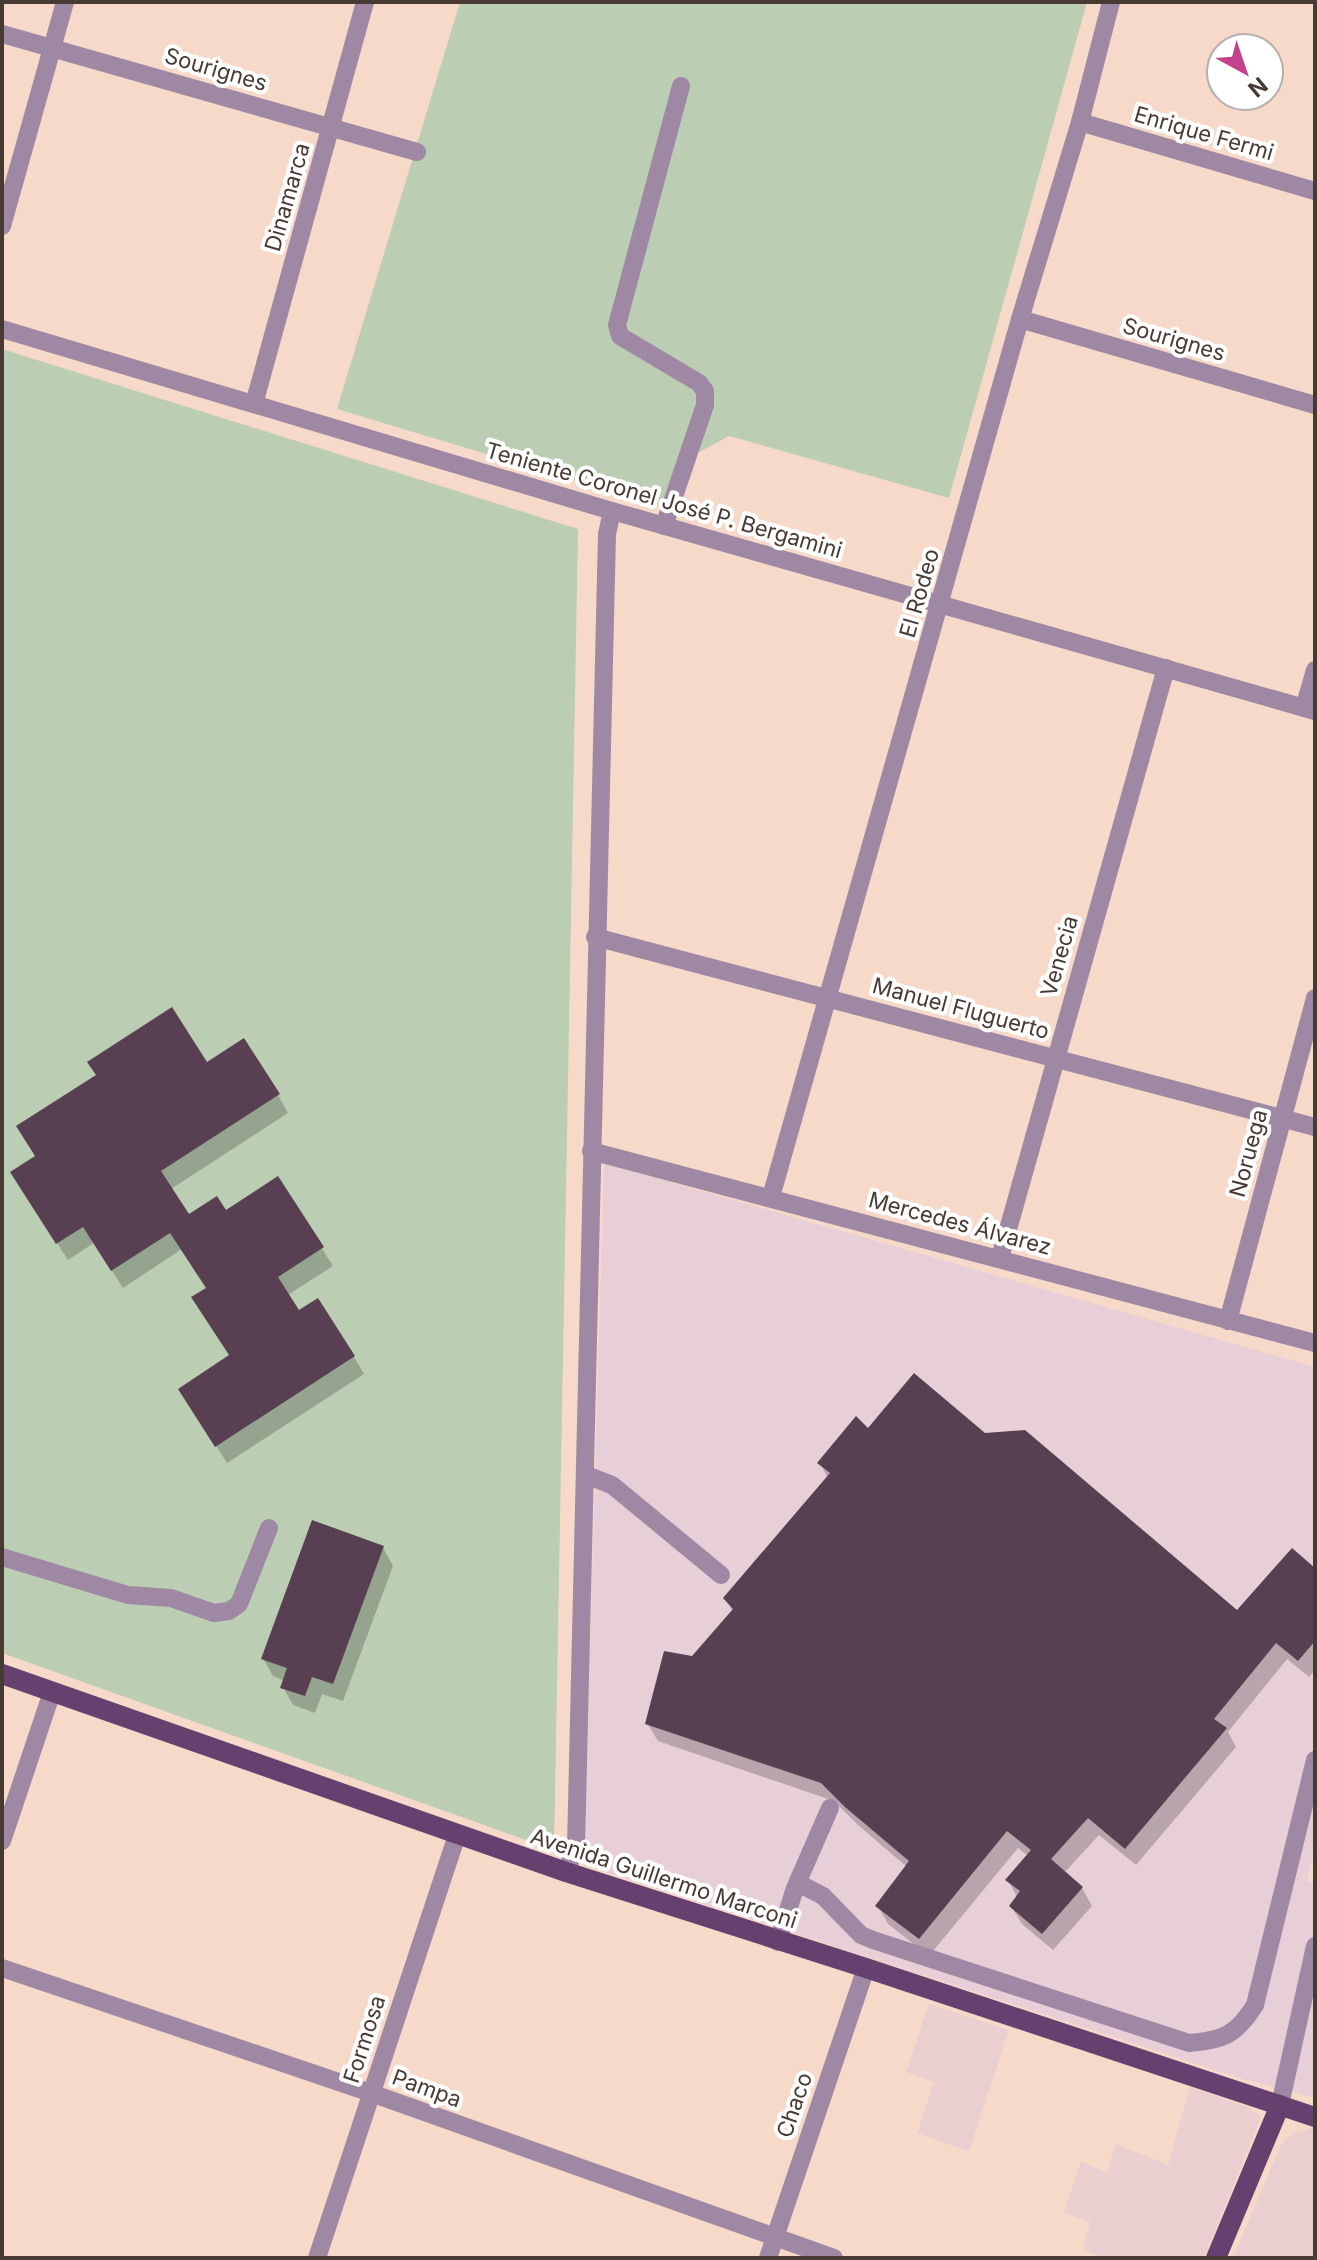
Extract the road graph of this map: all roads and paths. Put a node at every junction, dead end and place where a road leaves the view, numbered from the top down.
1 (65, 2) edge
2 (365, 2) edge
3 (1111, 2) edge
4 (2, 34) edge
5 (53, 47) junction
6 (681, 86) dead end
7 (1080, 122) junction
8 (331, 128) junction
9 (417, 152) dead end
10 (1315, 191) edge
11 (2, 226) edge
12 (1020, 319) junction
13 (2, 329) edge
14 (254, 404) junction
15 (1315, 405) edge
16 (612, 511) junction
17 (664, 526) junction
18 (941, 605) junction
19 (1166, 668) junction
20 (1315, 670) edge
21 (1310, 710) edge
22 (595, 937) junction
23 (828, 997) junction
24 (1315, 998) edge
25 (1055, 1058) junction
26 (1282, 1118) junction
27 (1315, 1127) edge
28 (591, 1151) junction
29 (771, 1197) junction
30 (1000, 1258) junction
31 (1228, 1321) junction
32 (1315, 1343) edge
33 (586, 1475) junction
34 (269, 1528) dead end
35 (2, 1557) edge
36 (721, 1575) dead end
37 (2, 1674) edge
38 (52, 1692) junction
39 (1315, 1760) edge
40 (830, 1808) dead end
41 (457, 1835) junction
42 (2, 1841) edge
43 (566, 1872) junction
44 (798, 1883) junction
45 (778, 1942) junction
46 (1315, 1946) edge
47 (2, 1968) edge
48 (866, 1968) junction
49 (371, 2093) junction
50 (1280, 2105) junction
51 (1315, 2117) edge
52 (775, 2238) junction
53 (317, 2258) edge
54 (768, 2258) edge
55 (834, 2258) edge
56 (1216, 2258) edge

1 - 5 street
2 - 8 street, Dinamarca
3 - 7 street, El Rodeo
4 - 5 street, Sourignes
5 - 8 street, Sourignes
5 - 11 street
6 - 17 street
7 - 10 street, Enrique Fermi
7 - 12 street, El Rodeo
8 - 9 street, Sourignes
8 - 14 street, Dinamarca
12 - 15 street, Sourignes
12 - 18 street, El Rodeo
13 - 14 street, Teniente Coronel José P. Bergamini
14 - 16 street, Teniente Coronel José P. Bergamini
16 - 17 street, Teniente Coronel José P. Bergamini
16 - 22 street
17 - 18 street, Teniente Coronel José P. Bergamini
18 - 19 street, Teniente Coronel José P. Bergamini
18 - 23 street, El Rodeo
19 - 21 street, Teniente Coronel José P. Bergamini
19 - 25 street, Venecia
20 - 21 street
22 - 23 street, Manuel Fluguerto
22 - 28 street
23 - 25 street, Manuel Fluguerto
23 - 29 street, El Rodeo
24 - 26 street, Noruega
25 - 26 street, Manuel Fluguerto
25 - 30 street, Venecia
26 - 27 street, Manuel Fluguerto
26 - 31 street, Noruega
28 - 29 street, Mercedes Álvarez
28 - 33 street
29 - 30 street, Mercedes Álvarez
30 - 31 street, Mercedes Álvarez
31 - 32 street, Mercedes Álvarez
33 - 36 street
33 - 43 street
34 - 35 street
37 - 38 main road, Avenida Guillermo Marconi
38 - 41 main road, Avenida Guillermo Marconi
38 - 42 street
39 - 44 street
40 - 44 street
41 - 43 main road, Avenida Guillermo Marconi
41 - 49 street, Formosa
43 - 45 main road, Avenida Guillermo Marconi
44 - 45 street
45 - 48 main road, Avenida Guillermo Marconi
46 - 50 street
47 - 49 street, Pampa
48 - 50 main road, Avenida Guillermo Marconi
48 - 52 street, Chaco
49 - 52 street, Pampa
49 - 53 street, Formosa
50 - 51 main road, Avenida Guillermo Marconi
50 - 56 main road
52 - 54 street, Chaco
52 - 55 street, Pampa

